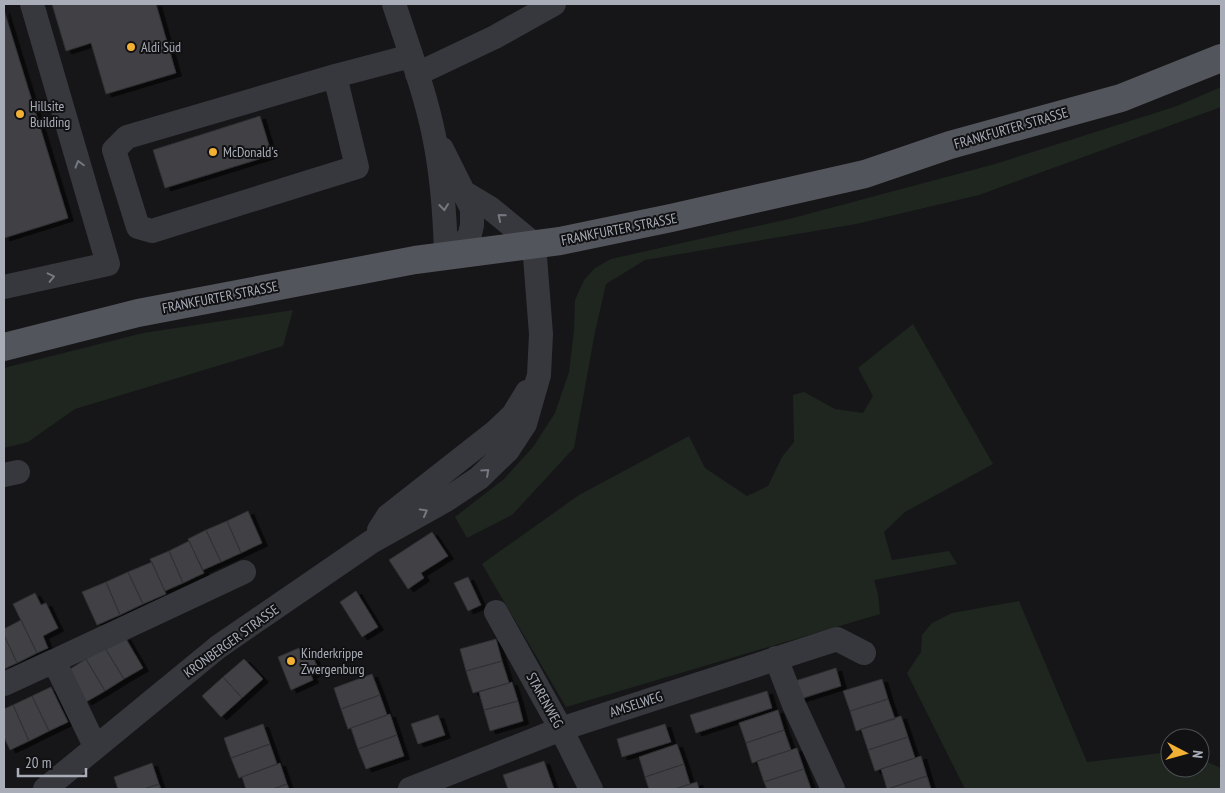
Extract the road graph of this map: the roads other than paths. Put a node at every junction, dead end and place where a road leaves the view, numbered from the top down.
1 (32, 4) edge
2 (394, 4) edge
3 (554, 4) edge
4 (1221, 58) edge
5 (414, 65) junction
6 (335, 76) junction
7 (434, 137) junction
8 (465, 193) junction
9 (534, 244) junction
10 (446, 255) junction
11 (4, 287) edge
12 (4, 347) edge
13 (244, 572) dead end
14 (496, 612) dead end
15 (864, 653) dead end
16 (776, 658) junction
17 (54, 661) junction
18 (4, 684) edge
19 (561, 728) junction
20 (95, 746) junction
21 (44, 789) edge
22 (410, 789) edge
23 (591, 789) edge
24 (833, 789) edge

11 -> 1 street
2 - 5 street
3 - 5 street
4 - 9 main road, FRANKFURTER STRASSE
5 - 6 street
5 - 7 street
6 - 6 street
7 - 8 street
7 -> 10 street
9 -> 8 street
8 - 10 street
9 - 10 main road, FRANKFURTER STRASSE
9 - 20 street, KRONBERGER STRASSE
10 - 12 main road, FRANKFURTER STRASSE
13 - 17 street
14 - 19 street, STARENWEG
15 - 16 street, AMSELWEG
16 - 19 street, AMSELWEG
16 - 24 street
17 - 18 street
17 - 20 street
19 - 22 street, AMSELWEG
19 - 23 street, STARENWEG
20 - 21 street, KRONBERGER STRASSE

